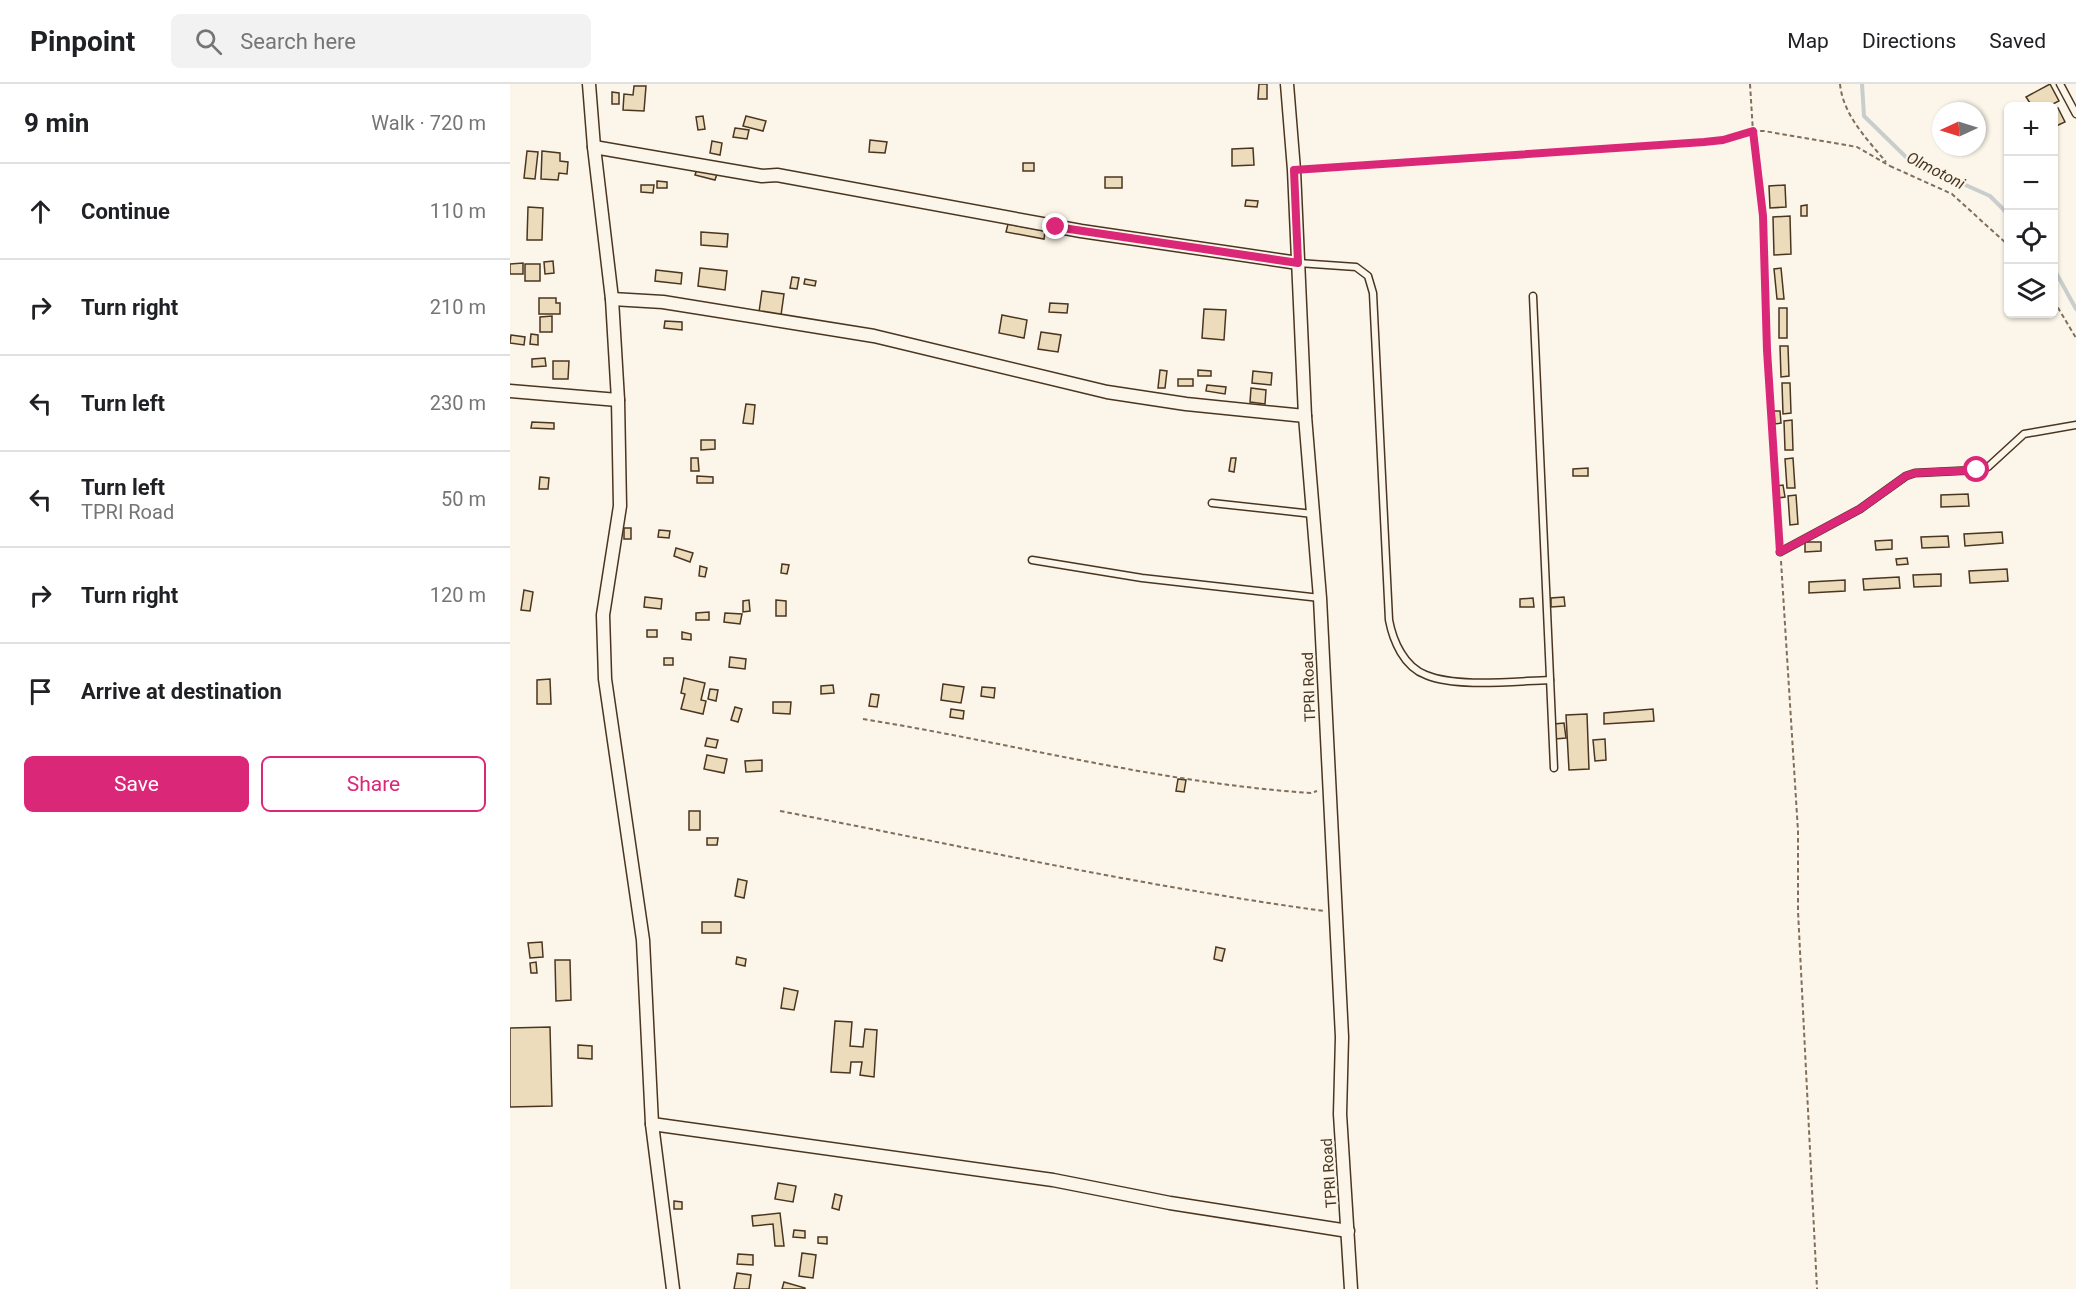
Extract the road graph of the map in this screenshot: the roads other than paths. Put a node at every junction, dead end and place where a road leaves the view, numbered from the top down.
1 (589, 84) edge
2 (1287, 84) edge
3 (2060, 84) edge
4 (2076, 114) edge
5 (594, 147) junction
6 (1298, 263) junction
7 (1533, 296) dead end
8 (612, 299) junction
9 (510, 390) edge
10 (618, 400) junction
11 (1305, 416) junction
12 (2076, 426) edge
13 (1212, 502) dead end
14 (1313, 514) junction
15 (1780, 552) road end
16 (1032, 560) dead end
17 (1320, 598) junction
18 (1550, 680) junction
19 (1554, 768) dead end
20 (652, 1124) junction
21 (1348, 1231) junction
22 (673, 1289) edge
23 (1351, 1289) edge

1 - 5 street
2 - 6 street, TPRI Road
3 - 4 lane
5 - 6 street
5 - 8 street
6 - 11 street, TPRI Road
6 - 18 lane
7 - 18 lane
8 - 10 street
8 - 11 street
9 - 10 street
10 - 20 street
11 - 14 street, TPRI Road
12 - 15 lane
13 - 14 lane
14 - 17 street, TPRI Road
16 - 17 lane
17 - 21 street, TPRI Road
18 - 19 lane
20 - 21 street
20 - 22 street
21 - 23 street, TPRI Road

